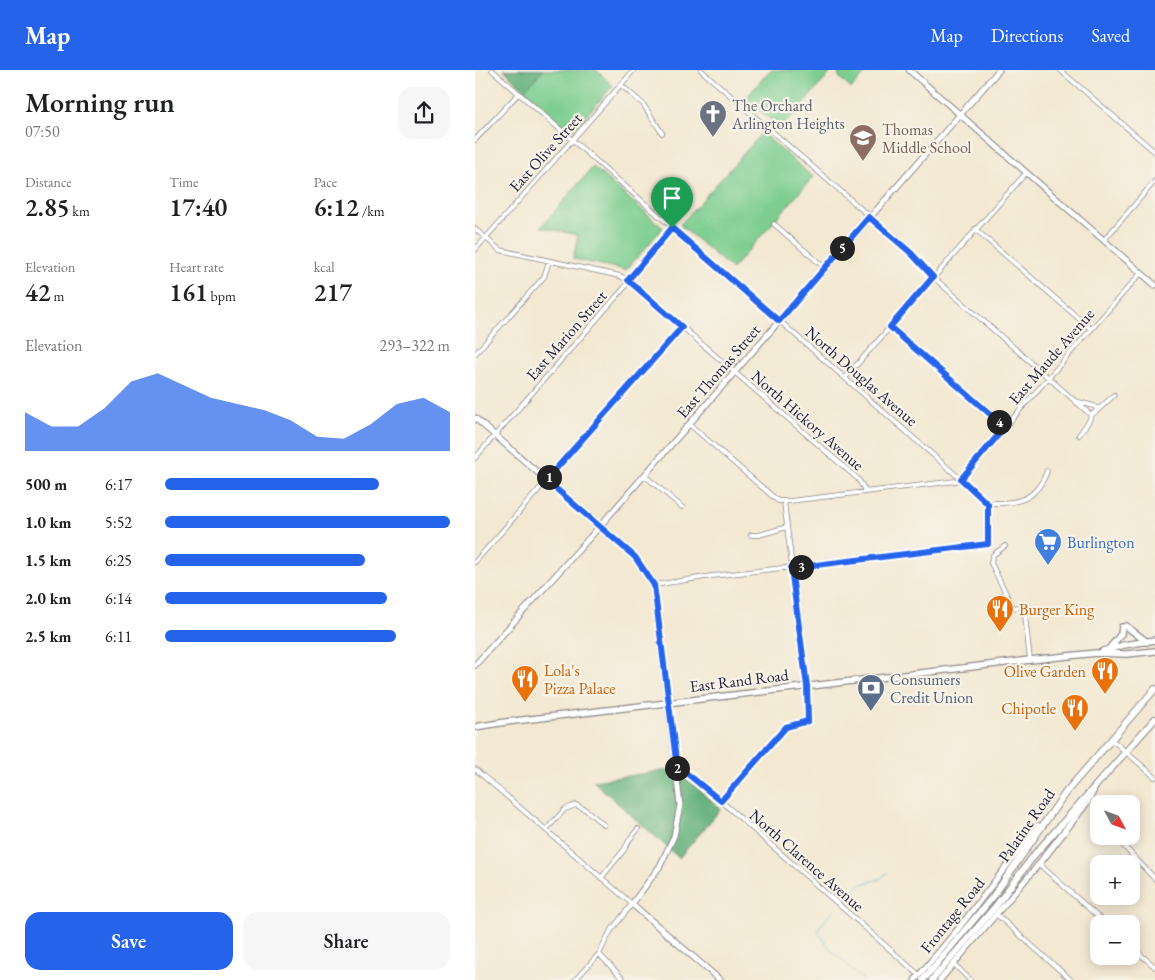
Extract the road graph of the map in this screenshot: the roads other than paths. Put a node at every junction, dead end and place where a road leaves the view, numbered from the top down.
1 (492, 70) edge
2 (634, 70) edge
3 (701, 70) edge
4 (909, 70) edge
5 (999, 70) edge
6 (1060, 70) edge
7 (621, 85) junction
8 (519, 93) junction
9 (959, 114) junction
10 (662, 133) dead end
11 (475, 140) edge
12 (572, 140) junction
13 (1155, 152) edge
14 (1026, 173) junction
15 (1155, 181) edge
16 (869, 217) junction
17 (774, 224) dead end
18 (672, 228) junction
19 (475, 229) edge
20 (975, 229) junction
21 (485, 238) junction
22 (1104, 240) junction
23 (475, 250) edge
24 (549, 261) junction
25 (825, 268) junction
26 (1141, 273) junction
27 (933, 277) junction
28 (628, 280) junction
29 (1155, 285) edge
30 (779, 321) junction
31 (682, 327) junction
32 (890, 327) junction
33 (1091, 329) junction
34 (475, 354) edge
35 (734, 372) junction
36 (845, 377) junction
37 (1049, 378) junction
38 (1114, 395) dead end
39 (1075, 401) junction
40 (1097, 410) junction
41 (1091, 415) junction
42 (475, 418) edge
43 (689, 424) junction
44 (1005, 427) junction
45 (495, 435) junction
46 (1079, 435) dead end
47 (475, 458) edge
48 (1047, 471) dead end
49 (644, 475) junction
50 (961, 479) junction
51 (546, 480) junction
52 (866, 492) junction
53 (784, 502) junction
54 (988, 504) junction
55 (682, 508) dead end
56 (600, 526) junction
57 (787, 527) junction
58 (751, 534) dead end
59 (1005, 546) dead end
60 (475, 562) edge
61 (791, 568) junction
62 (654, 585) junction
63 (1155, 640) edge
64 (1147, 642) junction
65 (1109, 649) junction
66 (1155, 651) edge
67 (1097, 653) junction
68 (1030, 660) junction
69 (475, 665) edge
70 (807, 686) junction
71 (1155, 689) edge
72 (668, 703) junction
73 (1155, 719) edge
74 (475, 727) edge
75 (1111, 739) junction
76 (1126, 751) junction
77 (677, 768) junction
78 (475, 769) edge
79 (1155, 777) edge
80 (1095, 786) junction
81 (1066, 792) junction
82 (721, 801) junction
83 (604, 825) dead end
84 (639, 829) dead end
85 (546, 830) junction
86 (1025, 841) joint
87 (1123, 845) edge
88 (1039, 864) junction
89 (601, 878) junction
90 (1155, 879) edge
91 (632, 904) junction
92 (996, 914) junction
93 (1096, 915) edge
94 (599, 954) junction
95 (1140, 954) edge
96 (953, 964) junction
97 (1155, 967) edge
98 (919, 978) edge
99 (575, 980) edge
100 (624, 980) edge
101 (720, 980) edge
102 (931, 980) edge
103 (940, 980) edge
104 (970, 980) edge
105 (1071, 980) edge

1 - 8 street, North Douglas Avenue
2 - 7 street, East Olive Street
3 - 16 street
4 - 9 street
5 - 9 street, East Thomas Street
6 - 13 street
7 - 10 street
7 - 12 street, East Olive Street
8 - 11 street
8 - 12 street, North Douglas Avenue
9 - 14 street
9 - 16 street, East Thomas Street
12 - 18 street, North Douglas Avenue
12 - 21 street, East Olive Street
14 - 20 street
14 - 22 street
15 - 22 street
16 - 25 street, East Thomas Street
16 - 27 street
17 - 25 street
18 - 28 street, East Marion Street
18 - 30 street, North Douglas Avenue
19 - 21 street, North Hickory Avenue
20 - 27 street
20 - 33 street
21 - 23 street, East Olive Street
21 - 24 street, North Hickory Avenue
22 - 26 street
24 - 28 street, North Hickory Avenue
24 - 34 street
25 - 30 street, East Thomas Street
26 - 29 street
26 - 33 street, East Maude Avenue
27 - 32 street
27 - 37 street
28 - 31 street, North Hickory Avenue
28 - 45 street, East Marion Street
30 - 35 street, East Thomas Street
30 - 36 street, North Douglas Avenue
31 - 35 street, North Hickory Avenue
31 - 51 street
32 - 36 street
32 - 44 street
33 - 37 street, East Maude Avenue
35 - 43 street, East Thomas Street
35 - 52 street, North Hickory Avenue
36 - 50 street, North Douglas Avenue
37 - 39 street
37 - 44 street, East Maude Avenue
38 - 40 street
39 - 40 street
39 - 41 street
40 - 41 street
41 - 46 street
42 - 45 street
43 - 49 street, East Thomas Street
43 - 53 street
44 - 50 street, East Maude Avenue
45 - 47 street, East Marion Street
45 - 51 street
48 - 54 street
49 - 55 street
49 - 56 street, East Thomas Street
50 - 52 street
50 - 54 street, North Douglas Avenue
51 - 56 street
51 - 60 street
52 - 53 street
53 - 57 street
54 - 61 street
56 - 62 street
56 - 69 street, East Thomas Street
57 - 58 street
57 - 61 street
59 - 68 street
61 - 62 street
61 - 70 street
62 - 72 street
63 - 64 main road, East Rand Road
64 - 65 main road, East Rand Road
64 - 65 main road
65 - 67 main road, East Rand Road
66 - 67 main road, East Rand Road
67 - 68 main road, East Rand Road
68 - 70 main road, East Rand Road
70 - 72 main road, East Rand Road
70 - 82 street
71 - 75 highway, Palatine Road
72 - 74 main road, East Rand Road
72 - 77 street
73 - 76 highway, Palatine Road
75 - 76 street
75 - 81 highway, Palatine Road
76 - 79 street
76 - 80 highway, Palatine Road
77 - 82 street, North Clarence Avenue
77 - 91 street
78 - 85 street
80 - 88 highway
80 - 102 highway, Palatine Road
81 - 86 highway
81 - 98 highway, Palatine Road
82 - 98 street, North Clarence Avenue
83 - 85 street
84 - 89 street
85 - 89 street
86 - 98 street, Frontage Road
87 - 90 street
88 - 92 street, Frontage Road
88 - 93 street
89 - 91 street
91 - 94 street
91 - 101 street
92 - 96 street, Frontage Road
92 - 105 street
94 - 99 street
94 - 100 street
95 - 97 street
96 - 103 street, Frontage Road
96 - 104 street

